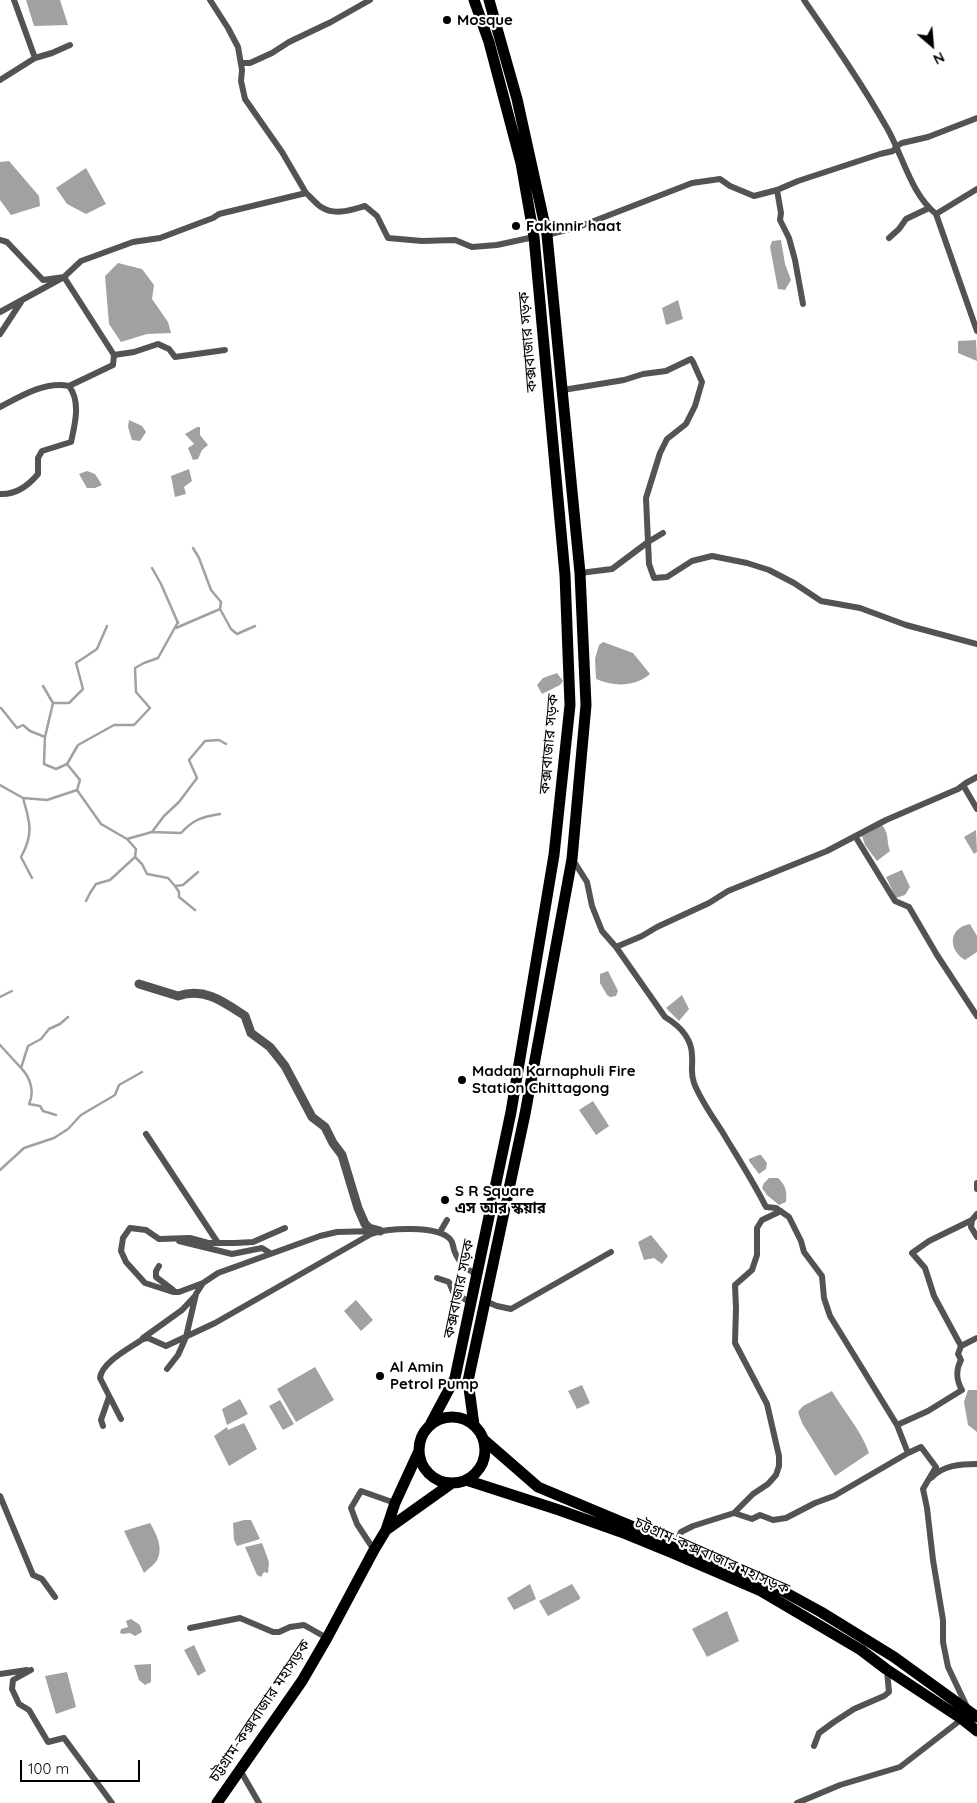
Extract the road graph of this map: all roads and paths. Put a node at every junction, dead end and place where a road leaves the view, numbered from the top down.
1 (14, 0) edge
2 (210, 0) edge
3 (370, 0) edge
4 (474, 0) edge
5 (489, 0) edge
6 (804, 0) edge
7 (70, 45) dead end
8 (35, 58) junction
9 (241, 62) junction
10 (0, 80) edge
11 (977, 118) edge
12 (897, 146) junction
13 (977, 189) edge
14 (777, 190) junction
15 (306, 193) junction
16 (928, 208) junction
17 (936, 214) junction
18 (547, 234) junction
19 (534, 237) junction
20 (889, 238) dead end
21 (0, 240) edge
22 (64, 277) junction
23 (22, 301) junction
24 (803, 304) dead end
25 (0, 312) edge
26 (977, 331) edge
27 (0, 334) edge
28 (225, 350) dead end
29 (114, 354) junction
30 (69, 386) junction
31 (563, 390) junction
32 (0, 407) edge
33 (0, 494) edge
34 (663, 533) dead end
35 (648, 542) junction
36 (580, 573) junction
37 (977, 644) edge
38 (977, 777) edge
39 (963, 785) junction
40 (977, 809) edge
41 (856, 836) junction
42 (572, 859) junction
43 (616, 946) junction
44 (139, 984) dead end
45 (977, 1016) edge
46 (146, 1134) dead end
47 (977, 1183) edge
48 (977, 1189) edge
49 (780, 1211) junction
50 (977, 1214) edge
51 (447, 1220) dead end
52 (972, 1220) junction
53 (285, 1228) dead end
54 (380, 1231) junction
55 (440, 1232) junction
56 (977, 1237) edge
57 (166, 1239) junction
58 (218, 1243) junction
59 (612, 1252) dead end
60 (270, 1253) junction
61 (159, 1266) dead end
62 (477, 1275) junction
63 (437, 1278) dead end
64 (203, 1283) junction
65 (176, 1292) junction
66 (196, 1294) junction
67 (485, 1300) junction
68 (471, 1303) junction
69 (186, 1337) junction
70 (977, 1338) edge
71 (142, 1339) junction
72 (961, 1346) junction
73 (167, 1368) dead end
74 (109, 1397) junction
75 (121, 1419) dead end
76 (431, 1424) junction
77 (474, 1425) junction
78 (897, 1425) junction
79 (103, 1426) dead end
80 (484, 1440) junction
81 (908, 1452) junction
82 (418, 1453) junction
83 (977, 1464) edge
84 (466, 1480) junction
85 (452, 1483) junction
86 (923, 1489) junction
87 (0, 1496) edge
88 (395, 1503) junction
89 (734, 1513) junction
90 (386, 1530) junction
91 (676, 1544) junction
92 (374, 1550) junction
93 (55, 1597) dead end
94 (190, 1628) dead end
95 (327, 1638) junction
96 (886, 1669) junction
97 (0, 1674) edge
98 (969, 1715) edge
99 (977, 1731) edge
100 (814, 1746) dead end
101 (240, 1770) junction
102 (112, 1803) edge
103 (217, 1803) edge
104 (259, 1803) edge
105 (797, 1803) edge

1 - 8 street
2 - 9 street
3 - 9 street
4 - 19 highway, কক্সবাজার সড়ক
5 - 18 highway, কক্সবাজার সড়ক
6 - 12 street
7 - 8 street
8 - 10 street
9 - 15 street
11 - 12 street
12 - 14 street
12 - 16 street
13 - 17 street
14 - 18 street
14 - 24 street
15 - 19 street
15 - 22 street
16 - 17 street
16 - 20 street
17 - 26 street
18 - 31 highway, কক্সবাজার সড়ক
19 - 62 highway, কক্সবাজার সড়ক
21 - 22 street
22 - 23 street
22 - 29 street
23 - 25 street
23 - 27 street
28 - 29 street
29 - 30 street
30 - 32 street
30 - 33 street
31 - 35 street
31 - 36 highway, কক্সবাজার সড়ক
34 - 35 street
35 - 36 street
35 - 37 street
36 - 42 highway, কক্সবাজার সড়ক
38 - 39 street
39 - 40 street
39 - 41 street
41 - 43 street
41 - 45 street
42 - 43 street
42 - 67 highway, কক্সবাজার সড়ক
43 - 49 street
44 - 54 street
46 - 58 street
47 - 48 street
49 - 78 street
49 - 89 street
50 - 52 street
51 - 55 street
52 - 56 street
52 - 72 street
53 - 58 street
54 - 55 street
54 - 60 street
54 - 69 street
55 - 62 street
57 - 58 street
57 - 60 street
57 - 65 street
59 - 67 street
60 - 64 street
61 - 65 street
62 - 68 highway, কক্সবাজার সড়ক
63 - 68 street
64 - 65 street
64 - 66 street
66 - 69 street
66 - 71 street
67 - 77 highway, কক্সবাজার সড়ক
68 - 76 highway, কক্সবাজার সড়ক
69 - 71 street
69 - 73 street
70 - 72 street
71 - 74 street
72 - 78 street
74 - 75 street
74 - 79 street
76 - 77 highway
76 - 82 highway
77 - 80 highway
78 - 81 street
80 - 84 highway
80 - 91 highway, চট্টগ্রাম-কক্সবাজার মহাসড়ক
81 - 86 street
81 - 89 street
82 - 85 highway
82 - 88 highway, চট্টগ্রাম-কক্সবাজার মহাসড়ক
83 - 86 street
84 - 85 highway
84 - 96 highway, চট্টগ্রাম-কক্সবাজার মহাসড়ক
85 - 90 highway, চট্টগ্রাম-কক্সবাজার মহাসড়ক
86 - 98 street
87 - 93 street
88 - 90 highway, চট্টগ্রাম-কক্সবাজার মহাসড়ক
88 - 92 street
89 - 91 street
90 - 92 highway, চট্টগ্রাম-কক্সবাজার মহাসড়ক
91 - 98 highway, চট্টগ্রাম-কক্সবাজার মহাসড়ক
92 - 95 highway, চট্টগ্রাম-কক্সবাজার মহাসড়ক
94 - 95 street
95 - 101 highway, চট্টগ্রাম-কক্সবাজার মহাসড়ক
96 - 98 highway, চট্টগ্রাম-কক্সবাজার মহাসড়ক
96 - 100 street
97 - 102 street
98 - 99 highway, চট্টগ্রাম-কক্সবাজার মহাসড়ক
98 - 105 street
101 - 103 highway, চট্টগ্রাম-কক্সবাজার মহাসড়ক
101 - 104 street

